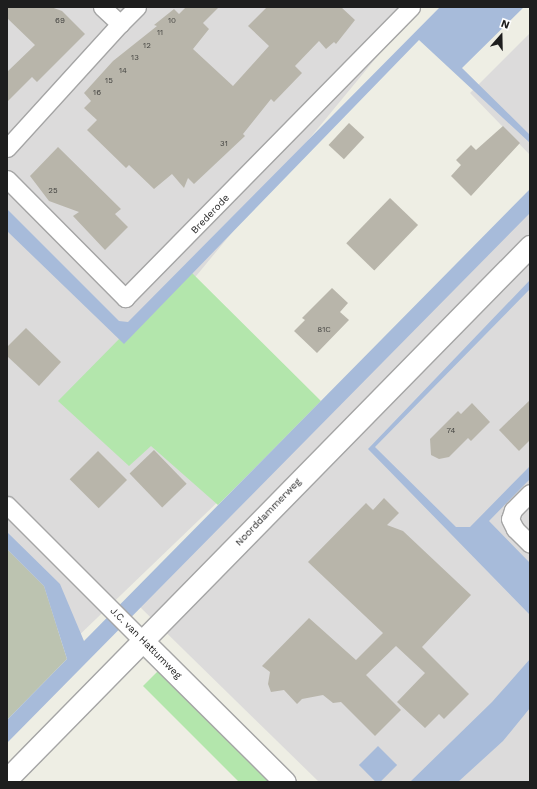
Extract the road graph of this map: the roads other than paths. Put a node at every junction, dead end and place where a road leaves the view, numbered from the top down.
1 (102, 7) edge
2 (137, 7) edge
3 (410, 7) edge
4 (120, 24) junction
5 (7, 148) edge
6 (7, 179) edge
7 (530, 246) edge
8 (530, 493) edge
9 (7, 505) edge
10 (530, 544) edge
11 (143, 641) junction
12 (7, 779) edge
13 (285, 782) edge

1 - 4 street
2 - 4 street
3 - 6 street, Brederode
4 - 5 street
7 - 11 street, Noorddammerweg
8 - 10 street
9 - 11 street, J.C. van Hattumweg
11 - 12 street, Noorddammerweg
11 - 13 street, J.C. van Hattumweg

